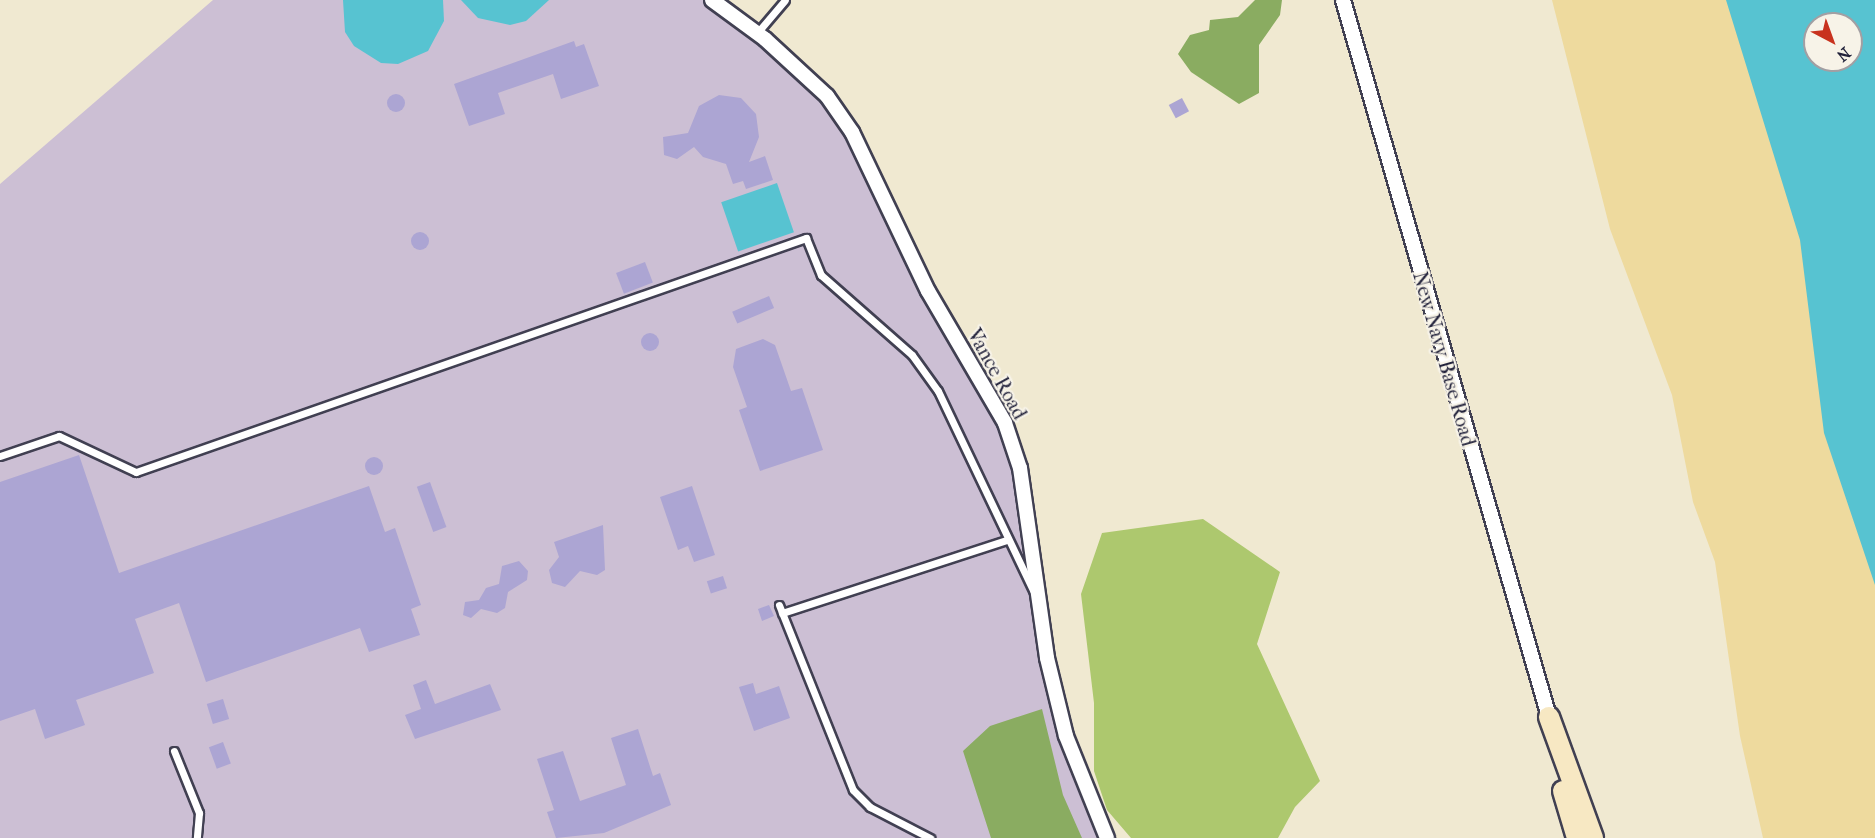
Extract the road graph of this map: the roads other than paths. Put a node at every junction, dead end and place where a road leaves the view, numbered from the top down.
1 (712, 0) edge
2 (785, 0) edge
3 (1343, 0) edge
4 (757, 33) junction
5 (0, 456) edge
6 (1007, 540) junction
7 (1037, 598) junction
8 (778, 605) dead end
9 (782, 613) junction
10 (1549, 717) junction
11 (174, 751) dead end
12 (197, 838) edge
13 (930, 838) edge
14 (1107, 838) edge
15 (1577, 838) edge
16 (1593, 838) edge

1 - 4 street, Vance Road
2 - 4 lane
3 - 10 street, New Navy Base Road
4 - 7 street, Vance Road
5 - 6 lane
6 - 7 lane
6 - 9 lane
7 - 14 street, Vance Road
8 - 9 lane
9 - 13 lane
10 - 15 street, New Navy Base Road
10 - 16 street, New Navy Base Road
11 - 12 lane

